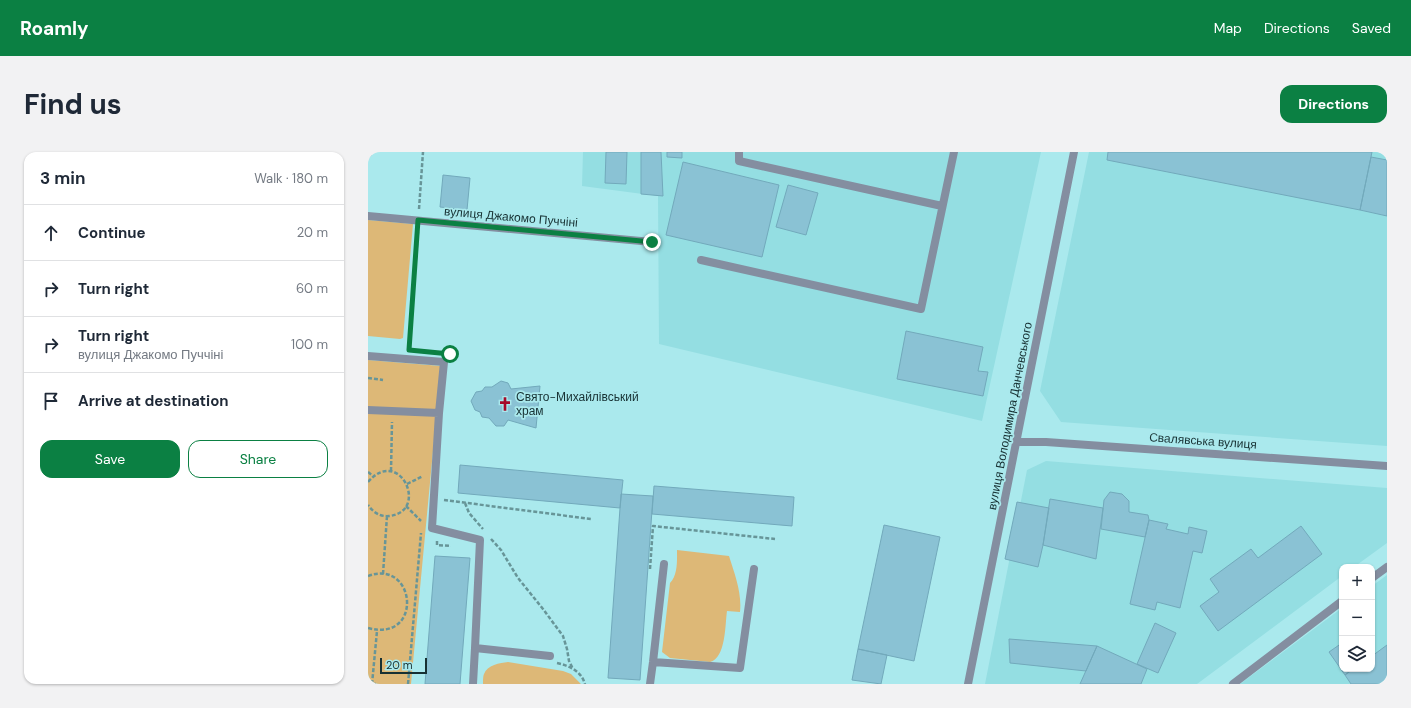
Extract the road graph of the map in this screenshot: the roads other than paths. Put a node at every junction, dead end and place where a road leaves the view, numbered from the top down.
1 (740, 152) edge
2 (954, 152) edge
3 (1074, 152) edge
4 (942, 206) junction
5 (368, 216) edge
6 (652, 242) dead end
7 (701, 260) dead end
8 (368, 356) edge
9 (368, 410) edge
10 (439, 413) junction
11 (1017, 442) junction
12 (1387, 466) edge
13 (664, 564) dead end
14 (1387, 567) edge
15 (754, 569) dead end
16 (1375, 576) edge
17 (1339, 603) edge
18 (475, 648) junction
19 (550, 656) dead end
20 (654, 662) junction
21 (473, 684) edge
22 (650, 684) edge
23 (968, 684) edge
24 (1233, 684) edge

1 - 4 street
2 - 4 street
3 - 11 street, вулиця Володимира Данчевського
4 - 7 street
5 - 6 street, вулиця Джакомо Пуччіні
8 - 10 street
9 - 10 street
10 - 18 street
11 - 12 street, Свалявська вулиця
11 - 23 street, вулиця Володимира Данчевського
13 - 20 street
14 - 16 street
15 - 20 street
17 - 24 street
18 - 19 street
18 - 21 street
20 - 22 street

